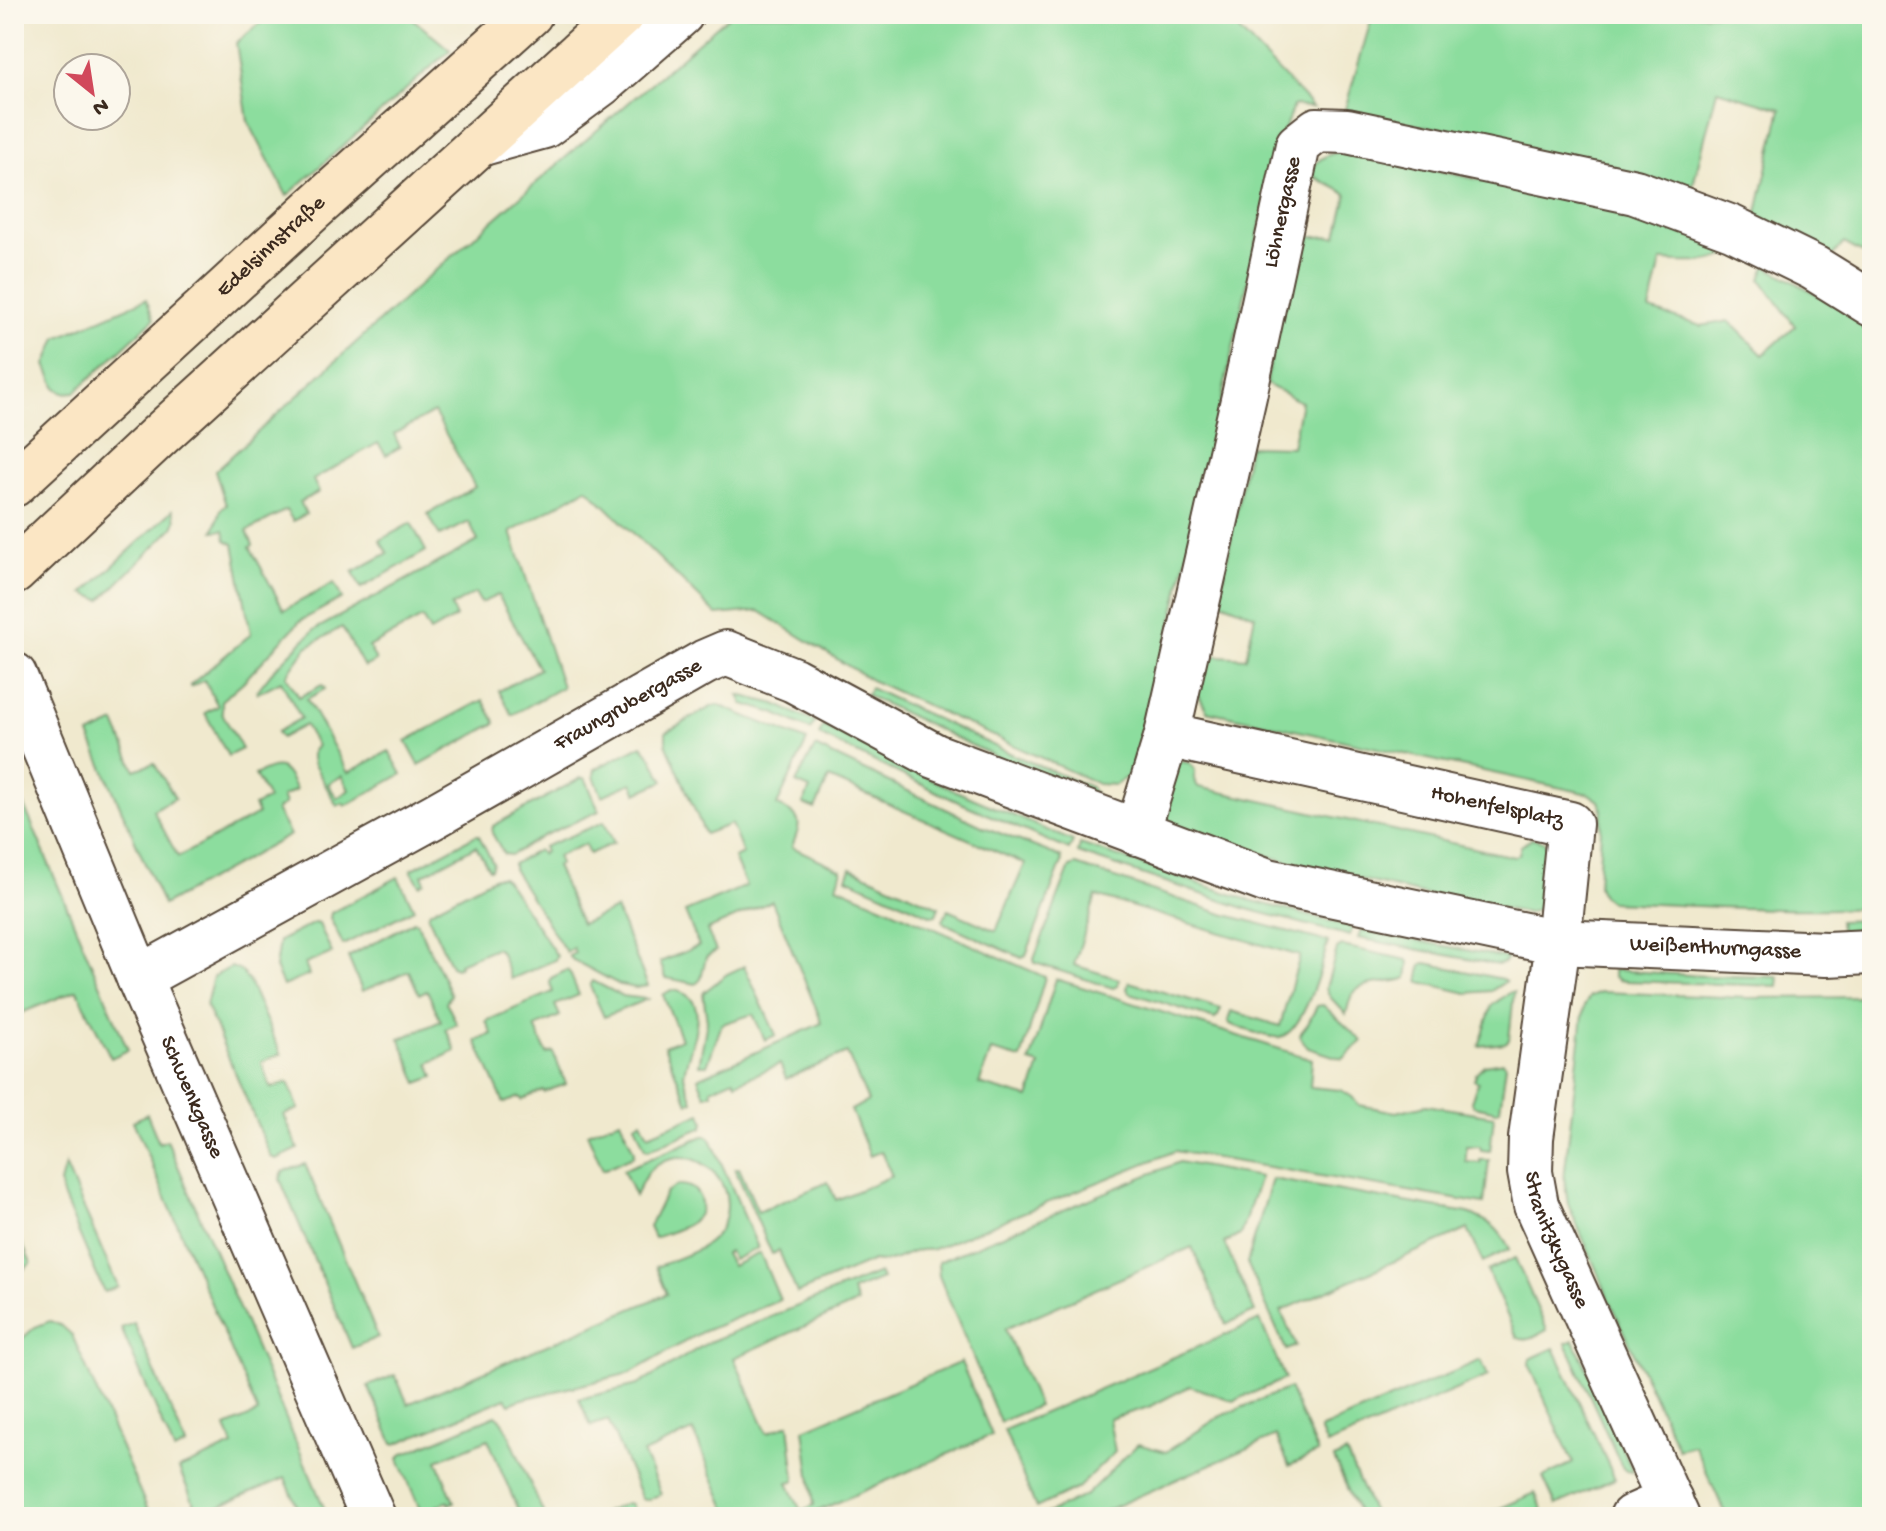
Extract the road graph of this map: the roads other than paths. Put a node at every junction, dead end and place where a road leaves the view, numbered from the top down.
1 (530, 14) edge
2 (622, 14) edge
3 (681, 14) edge
4 (479, 144) junction
5 (1872, 304) edge
6 (14, 484) edge
7 (14, 572) edge
8 (14, 675) edge
9 (1167, 735) junction
10 (1137, 833) junction
11 (1558, 942) junction
12 (1872, 952) edge
13 (139, 978) junction
14 (1660, 1511) edge
15 (373, 1517) edge

1 - 6 main road, Edelsinnstraße
2 - 4 main road
3 - 4 street
4 - 7 main road
5 - 9 street, Löhnergasse
8 - 13 street, Schwenkgasse
9 - 10 street
9 - 11 street, Hohenfelsplatz
10 - 11 street
10 - 13 street, Fraungrubergasse
11 - 12 street, Weißenthurngasse
11 - 14 street, Stranitzkygasse
13 - 15 street, Schwenkgasse

